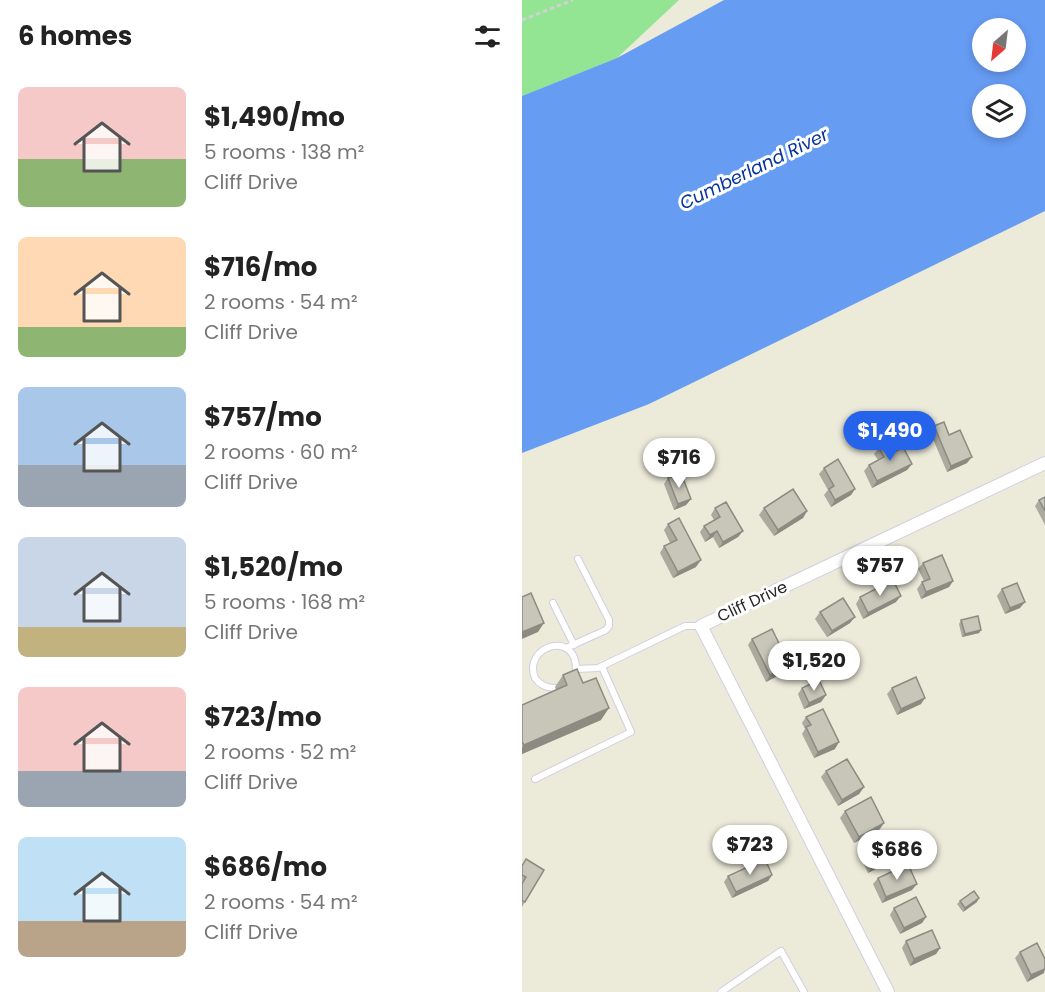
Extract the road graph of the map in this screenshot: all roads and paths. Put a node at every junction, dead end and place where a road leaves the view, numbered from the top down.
1 (573, 0) edge
2 (522, 20) edge
3 (1045, 463) edge
4 (578, 559) dead end
5 (553, 603) dead end
6 (701, 626) junction
7 (574, 645) junction
8 (566, 648) junction
9 (602, 667) junction
10 (555, 688) edge
11 (535, 779) dead end
12 (721, 992) edge
13 (804, 992) edge
14 (888, 992) edge

1 - 2 path
3 - 6 street, Cliff Drive
4 - 7 lane
5 - 7 lane
6 - 9 lane
6 - 14 street, Cliff Drive
7 - 8 lane
8 - 9 lane
8 - 10 lane
9 - 11 lane
12 - 13 lane

